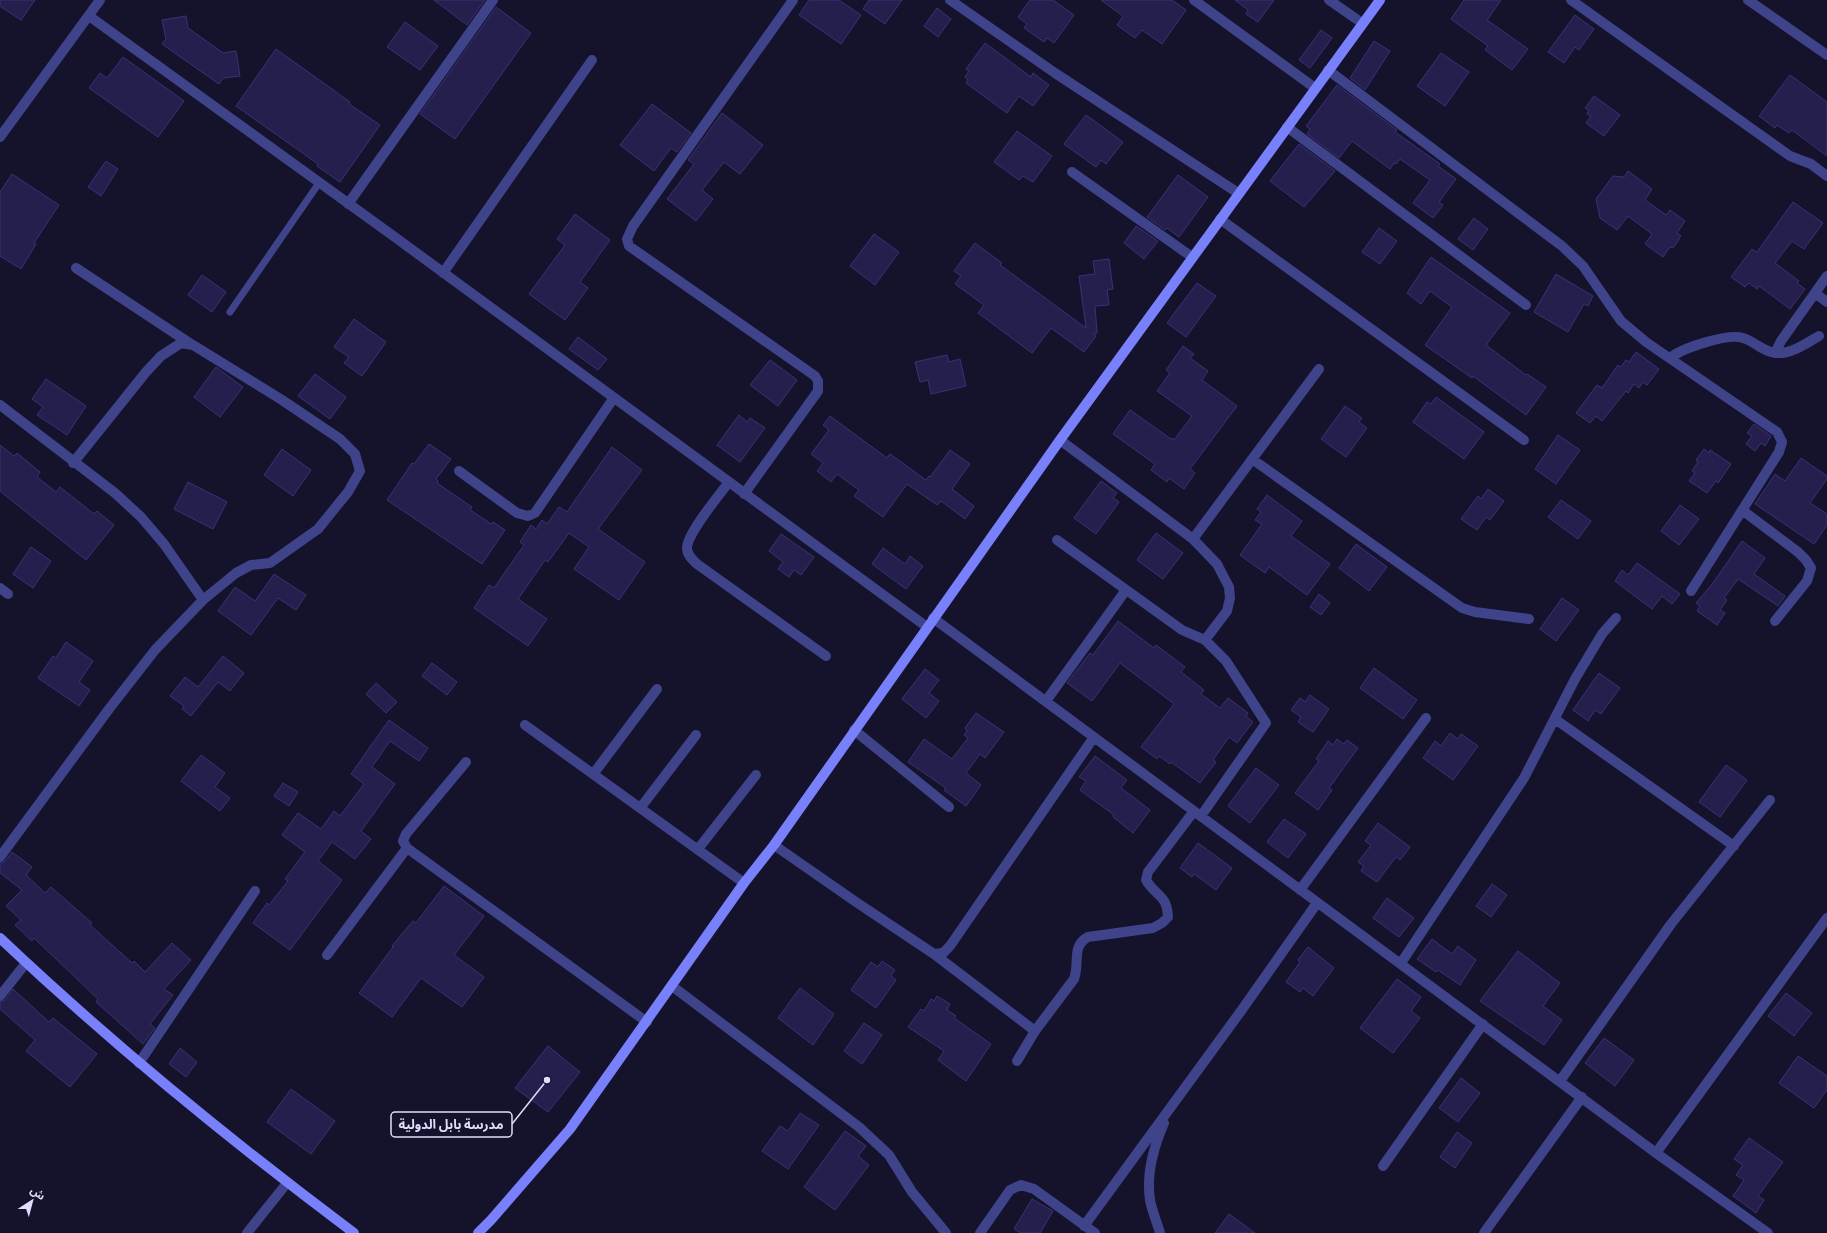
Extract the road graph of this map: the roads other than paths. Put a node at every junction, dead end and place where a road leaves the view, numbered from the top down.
1 (100, 0) edge
2 (494, 0) edge
3 (793, 0) edge
4 (950, 0) edge
5 (1194, 0) edge
6 (1328, 0) edge
7 (1380, 0) edge
8 (1571, 0) edge
9 (1748, 0) edge
10 (89, 16) junction
11 (1362, 23) junction
12 (1827, 55) edge
13 (592, 60) dead end
14 (1328, 70) junction
15 (1316, 88) junction
16 (1287, 127) junction
17 (0, 137) edge
18 (1072, 172) dead end
19 (1827, 176) edge
20 (320, 183) junction
21 (1238, 193) junction
22 (348, 204) junction
23 (1220, 218) junction
24 (1192, 256) junction
25 (76, 268) dead end
26 (443, 273) junction
27 (1827, 276) edge
28 (1815, 293) junction
29 (1827, 302) edge
30 (1526, 305) dead end
31 (230, 312) dead end
32 (1820, 336) dead end
33 (193, 345) junction
34 (1775, 353) junction
35 (1670, 358) junction
36 (1318, 369) dead end
37 (613, 399) junction
38 (0, 405) edge
39 (1060, 440) junction
40 (1524, 440) dead end
41 (1252, 459) junction
42 (73, 463) junction
43 (459, 471) dead end
44 (729, 482) junction
45 (744, 494) junction
46 (1742, 510) junction
47 (1193, 539) junction
48 (1057, 540) dead end
49 (1126, 590) junction
50 (1691, 591) dead end
51 (203, 600) junction
52 (933, 618) junction
53 (1616, 618) dead end
54 (1529, 619) dead end
55 (1776, 621) dead end
56 (927, 627) junction
57 (1205, 640) junction
58 (826, 656) dead end
59 (657, 689) dead end
60 (1046, 701) junction
61 (1426, 718) dead end
62 (1554, 719) junction
63 (525, 725) dead end
64 (854, 730) junction
65 (696, 735) dead end
66 (1094, 737) junction
67 (466, 762) dead end
68 (594, 773) junction
69 (756, 775) dead end
70 (1770, 800) dead end
71 (641, 807) junction
72 (949, 807) dead end
73 (1198, 814) junction
74 (774, 845) junction
75 (1734, 846) junction
76 (407, 848) junction
77 (698, 850) junction
78 (0, 856) edge
79 (744, 883) junction
80 (1300, 890) junction
81 (256, 891) dead end
82 (1317, 903) junction
83 (1827, 918) edge
84 (0, 938) edge
85 (934, 954) junction
86 (327, 955) dead end
87 (26, 963) junction
88 (1400, 963) junction
89 (672, 986) junction
90 (0, 996) edge
91 (647, 1022) junction
92 (1483, 1024) junction
93 (1035, 1031) junction
94 (1017, 1061) dead end
95 (140, 1063) junction
96 (1560, 1080) junction
97 (1582, 1098) junction
98 (1171, 1106) junction
99 (1656, 1153) junction
100 (1383, 1166) dead end
101 (287, 1183) junction
102 (1084, 1226) junction
103 (247, 1233) edge
104 (354, 1233) edge
105 (478, 1233) edge
106 (946, 1233) edge
107 (980, 1233) edge
108 (1095, 1233) edge
109 (1160, 1233) edge
110 (1484, 1233) edge
111 (1768, 1233) edge

1 - 10 street
2 - 22 street
3 - 45 street
4 - 21 street
5 - 15 street
6 - 11 street
7 - 11 main road
8 - 19 street
9 - 12 street
10 - 17 street
10 - 20 street
11 - 14 main road
13 - 26 street
14 - 15 main road
14 - 35 street
15 - 16 main road
16 - 21 main road
16 - 30 street
18 - 24 street
20 - 22 street
20 - 31 lane
21 - 23 main road
22 - 26 street
23 - 24 main road
23 - 40 street
24 - 39 main road
25 - 33 street
26 - 37 street
27 - 28 street
28 - 29 street
28 - 34 street
32 - 34 street
33 - 42 street
33 - 51 street
34 - 35 street
35 - 46 street
36 - 41 street
37 - 43 street
37 - 44 street
38 - 42 street
39 - 47 street
39 - 52 main road
41 - 47 street
41 - 54 street
42 - 51 street
44 - 45 street
44 - 58 street
45 - 56 street
46 - 50 street
46 - 55 street
47 - 57 street
48 - 49 street
49 - 57 street
49 - 60 street
51 - 78 street
52 - 56 main road
52 - 60 street
53 - 62 street
56 - 64 main road
57 - 73 street
59 - 68 street
60 - 66 street
61 - 80 street
62 - 75 street
62 - 88 street
63 - 68 street
64 - 72 street
64 - 74 main road
65 - 71 street
66 - 73 street
66 - 85 street
67 - 76 street
68 - 71 street
69 - 77 street
70 - 75 street
71 - 77 street
73 - 80 street
73 - 93 street
74 - 79 main road
74 - 85 street
75 - 96 street
76 - 86 street
76 - 91 street
77 - 79 street
79 - 89 main road
80 - 82 street
81 - 95 street
82 - 88 street
82 - 98 street
83 - 99 street
84 - 87 main road
85 - 93 street
87 - 90 street
87 - 95 main road
88 - 92 street
89 - 91 main road
89 - 106 street
91 - 105 main road
92 - 96 street
92 - 100 street
93 - 94 street
95 - 101 main road
96 - 97 street
97 - 99 street
97 - 110 street
98 - 102 street
98 - 109 street
99 - 111 street
101 - 103 street
101 - 104 main road
102 - 107 street
102 - 108 street

